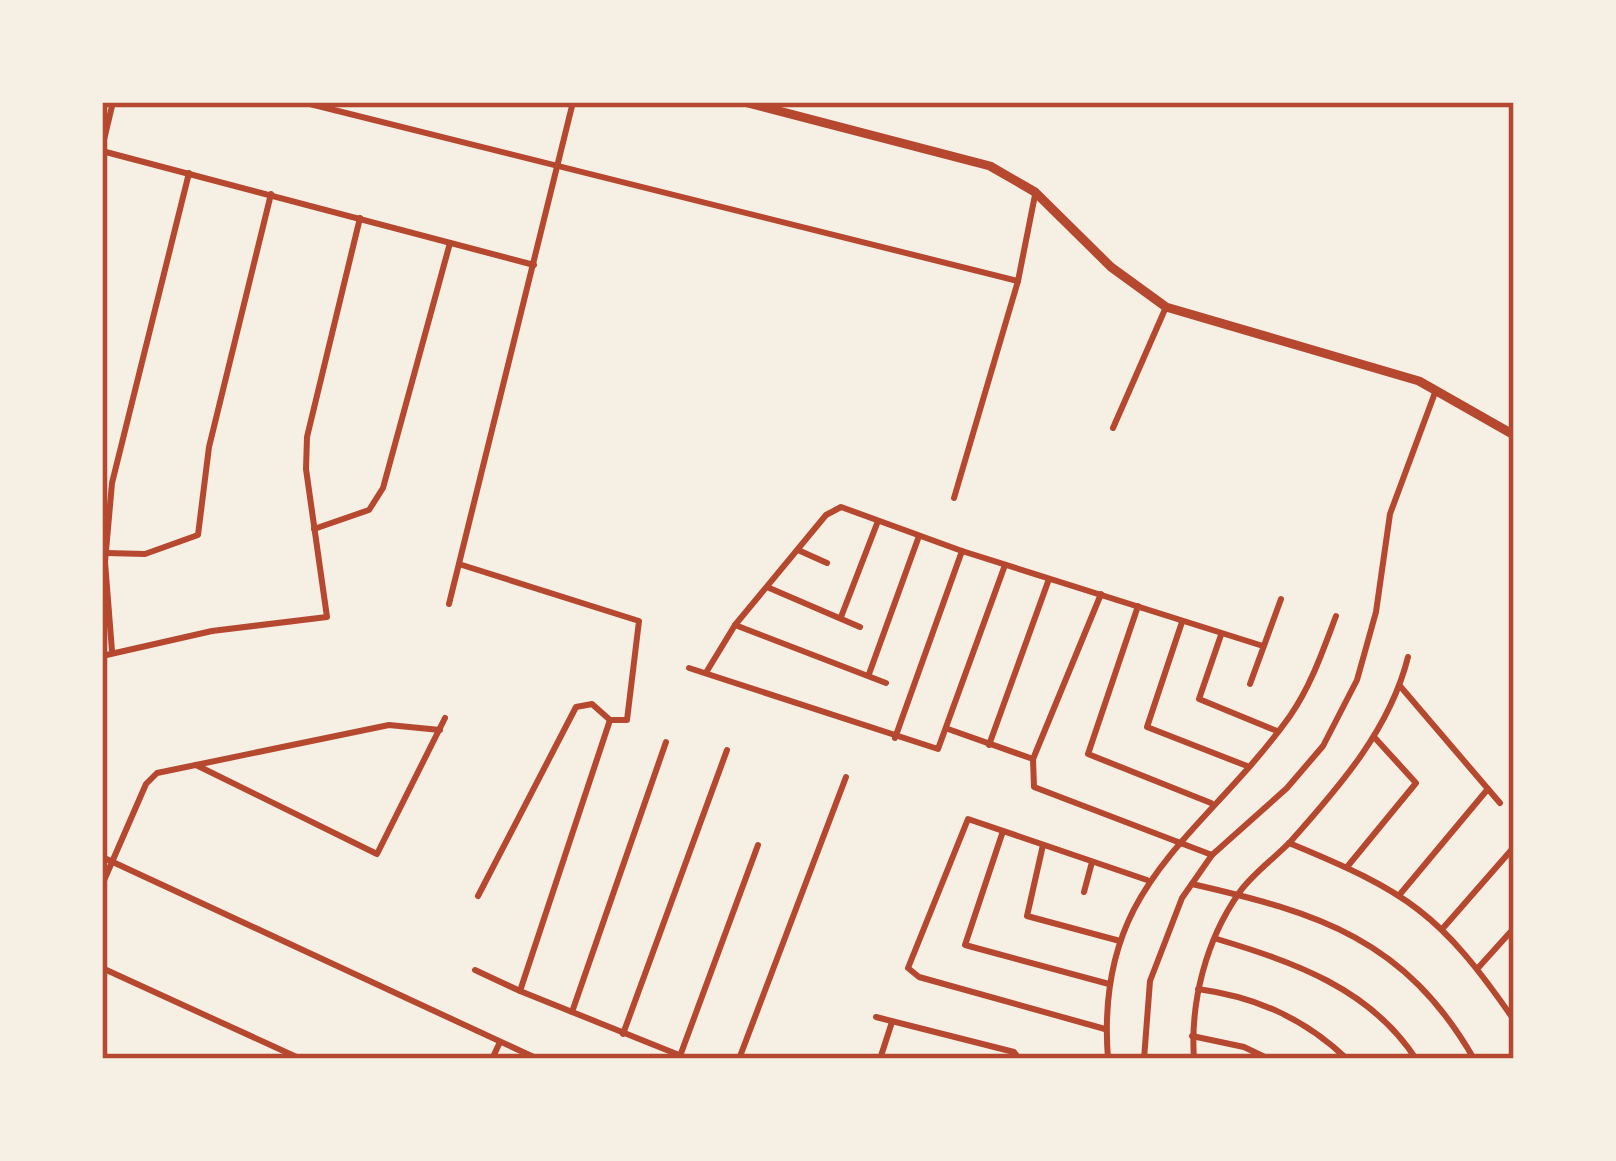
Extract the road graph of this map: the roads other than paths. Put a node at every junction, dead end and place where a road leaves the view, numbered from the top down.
1 (113, 102) edge
2 (302, 102) edge
3 (572, 102) edge
4 (744, 102) edge
5 (102, 150) edge
6 (557, 167) junction
7 (189, 172) junction
8 (1035, 192) junction
9 (271, 194) junction
10 (360, 218) junction
11 (450, 243) junction
12 (534, 265) junction
13 (1018, 281) junction
14 (1166, 307) junction
15 (1436, 390) junction
16 (1113, 428) dead end
17 (1514, 435) edge
18 (954, 498) dead end
19 (878, 521) junction
20 (314, 529) junction
21 (919, 536) junction
22 (798, 550) junction
23 (962, 551) junction
24 (106, 553) junction
25 (827, 563) dead end
26 (1005, 565) junction
27 (462, 566) junction
28 (1049, 579) junction
29 (767, 587) junction
30 (1101, 593) junction
31 (1281, 599) dead end
32 (449, 604) dead end
33 (1138, 606) junction
34 (1336, 616) dead end
35 (841, 617) junction
36 (1182, 621) junction
37 (735, 625) junction
38 (860, 627) dead end
39 (1221, 635) junction
40 (1263, 646) junction
41 (112, 651) junction
42 (102, 656) edge
43 (1408, 657) dead end
44 (689, 668) dead end
45 (707, 671) junction
46 (869, 674) junction
47 (886, 683) dead end
48 (1250, 684) dead end
49 (1400, 686) junction
50 (445, 718) dead end
51 (610, 719) junction
52 (948, 729) junction
53 (440, 730) junction
54 (1277, 731) junction
55 (895, 738) junction
56 (1375, 738) junction
57 (666, 742) dead end
58 (989, 745) junction
59 (727, 750) dead end
60 (1033, 759) junction
61 (196, 765) junction
62 (1247, 766) junction
63 (846, 777) dead end
64 (1487, 790) junction
65 (1501, 802) dead end
66 (1211, 803) junction
67 (1003, 831) junction
68 (1178, 841) junction
69 (1288, 843) junction
70 (758, 844) dead end
71 (1043, 845) junction
72 (1514, 847) edge
73 (1212, 856) junction
74 (102, 857) edge
75 (112, 862) junction
76 (1093, 862) junction
77 (1347, 867) junction
78 (1148, 880) junction
79 (1192, 884) junction
80 (102, 885) edge
81 (1084, 892) dead end
82 (1239, 893) junction
83 (1401, 893) junction
84 (478, 896) dead end
85 (1444, 927) junction
86 (1514, 928) edge
87 (1217, 939) junction
88 (1120, 941) junction
89 (102, 968) edge
90 (1478, 968) junction
91 (475, 970) dead end
92 (1109, 984) junction
93 (1198, 989) junction
94 (520, 991) junction
95 (572, 1012) junction
96 (876, 1016) dead end
97 (1514, 1020) edge
98 (892, 1022) junction
99 (1106, 1029) junction
100 (623, 1034) junction
101 (1192, 1036) junction
102 (500, 1042) junction
103 (680, 1055) junction
104 (301, 1059) edge
105 (492, 1059) edge
106 (538, 1059) edge
107 (689, 1059) edge
108 (739, 1059) edge
109 (880, 1059) edge
110 (1019, 1059) edge
111 (1108, 1059) edge
112 (1144, 1059) edge
113 (1194, 1059) edge
114 (1269, 1059) edge
115 (1347, 1059) edge
116 (1416, 1059) edge
117 (1474, 1059) edge

1 - 5 street
2 - 6 street
3 - 6 street
4 - 8 main road
5 - 7 street
6 - 12 street
6 - 13 street
7 - 9 street
7 - 24 street
8 - 13 street
8 - 14 main road
9 - 10 street
9 - 24 street
10 - 11 street
10 - 20 street
11 - 12 street
11 - 20 street
12 - 27 street
13 - 18 street
14 - 15 main road
14 - 16 street
15 - 17 main road
15 - 73 street
19 - 21 street
19 - 22 street
19 - 35 street
20 - 41 street
21 - 23 street
21 - 46 street
22 - 25 street
22 - 29 street
23 - 26 street
23 - 55 street
24 - 41 street
26 - 28 street
26 - 52 street
27 - 32 street
27 - 51 street
28 - 30 street
28 - 58 street
29 - 35 street
29 - 37 street
30 - 33 street
30 - 60 street
31 - 40 street
33 - 36 street
33 - 66 street
34 - 54 street
35 - 38 street
36 - 39 street
36 - 62 street
37 - 45 street
37 - 46 street
39 - 40 street
39 - 54 street
40 - 48 street
41 - 42 street
43 - 49 street
44 - 45 street
45 - 55 street
46 - 47 street
49 - 56 street
49 - 64 street
50 - 53 street
51 - 84 street
51 - 94 street
52 - 55 street
52 - 58 street
53 - 61 street
53 - 61 street
54 - 62 street
56 - 69 street
56 - 77 street
57 - 95 street
58 - 60 street
59 - 100 street
60 - 68 street
61 - 75 street
62 - 66 street
63 - 108 street
64 - 65 street
64 - 83 street
66 - 68 street
67 - 71 street
67 - 92 street
67 - 99 street
68 - 73 street
68 - 78 street
69 - 77 street
69 - 82 street
70 - 103 street
71 - 76 street
71 - 88 street
72 - 85 street
73 - 79 street
74 - 75 street
75 - 80 street
75 - 102 street
76 - 78 street
76 - 81 street
77 - 83 street
78 - 88 street
79 - 82 street
79 - 112 street
82 - 87 street
82 - 117 street
83 - 85 street
85 - 90 street
86 - 90 street
87 - 93 street
87 - 116 street
88 - 92 street
89 - 104 street
90 - 97 street
91 - 94 street
92 - 99 street
93 - 101 street
93 - 115 street
94 - 95 street
95 - 100 street
96 - 98 street
98 - 109 street
98 - 110 street
99 - 111 street
100 - 103 street
101 - 113 street
101 - 114 street
102 - 105 street
102 - 106 street
103 - 107 street

